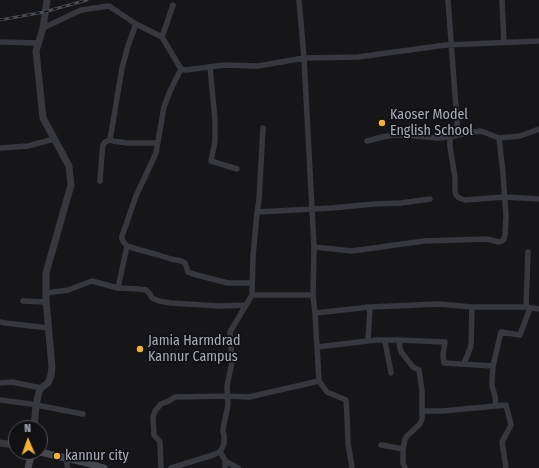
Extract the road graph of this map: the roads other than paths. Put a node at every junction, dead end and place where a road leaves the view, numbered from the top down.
1 (46, 0) edge
2 (299, 0) edge
3 (448, 0) edge
4 (502, 0) edge
5 (173, 5) dead end
6 (136, 24) junction
7 (43, 28) junction
8 (162, 37) junction
9 (539, 41) edge
10 (0, 42) edge
11 (504, 42) junction
12 (39, 43) junction
13 (451, 45) junction
14 (304, 58) junction
15 (210, 67) junction
16 (181, 69) junction
17 (263, 128) dead end
18 (539, 129) edge
19 (458, 135) junction
20 (450, 137) junction
21 (499, 138) junction
22 (54, 139) junction
23 (110, 140) junction
24 (367, 141) dead end
25 (157, 143) junction
26 (0, 148) edge
27 (237, 170) dead end
28 (100, 181) dead end
29 (505, 197) junction
30 (430, 199) dead end
31 (539, 199) edge
32 (312, 209) junction
33 (257, 212) junction
34 (127, 246) junction
35 (314, 247) junction
36 (528, 252) dead end
37 (252, 283) junction
38 (118, 288) junction
39 (46, 293) junction
40 (252, 295) junction
41 (313, 295) junction
42 (23, 301) dead end
43 (46, 302) junction
44 (246, 306) junction
45 (370, 307) junction
46 (472, 307) junction
47 (528, 308) junction
48 (539, 309) edge
49 (315, 313) junction
50 (0, 322) edge
51 (49, 328) junction
52 (399, 340) junction
53 (368, 341) junction
54 (385, 341) junction
55 (317, 347) junction
56 (464, 364) junction
57 (493, 366) junction
58 (390, 373) dead end
59 (319, 381) junction
60 (0, 382) edge
61 (41, 388) junction
62 (227, 396) junction
63 (0, 400) edge
64 (36, 405) junction
65 (496, 406) junction
66 (422, 411) junction
67 (83, 414) dead end
68 (35, 420) edge
69 (381, 445) dead end
70 (403, 449) junction
71 (220, 452) junction
72 (48, 454) edge
73 (67, 458) junction
74 (225, 461) junction
75 (68, 468) edge
76 (104, 468) edge
77 (161, 468) edge
78 (172, 468) edge
79 (225, 468) edge
80 (238, 468) edge
81 (352, 468) edge
82 (405, 468) edge
83 (506, 468) edge

1 - 7 street
2 - 14 street
3 - 13 street
4 - 11 street
5 - 8 street
6 - 7 street
6 - 8 street
6 - 23 street
7 - 12 street
8 - 16 street
9 - 11 street
10 - 12 street
11 - 13 street
12 - 22 street
13 - 14 street
13 - 19 street
14 - 15 street
14 - 32 street
15 - 16 street
15 - 27 street
16 - 25 street
17 - 33 street
18 - 21 street
19 - 20 street
19 - 21 street
20 - 24 street
20 - 29 street
21 - 29 street
22 - 26 street
22 - 39 street
23 - 25 street
23 - 28 street
25 - 34 street
29 - 31 street
29 - 35 street
30 - 32 street
32 - 33 street
32 - 35 street
33 - 37 street
34 - 37 street
34 - 38 street
35 - 41 street
36 - 47 street
37 - 40 street
38 - 39 street
38 - 44 street
39 - 43 street
40 - 41 street
40 - 44 street
41 - 49 street
42 - 43 street
43 - 51 street
44 - 62 street
45 - 46 street
45 - 49 street
45 - 53 street
46 - 47 street
46 - 56 street
47 - 48 street
47 - 57 street
49 - 55 street
50 - 51 street
51 - 61 street
52 - 54 street
52 - 56 street
52 - 66 street
53 - 54 street
53 - 55 street
54 - 58 street
55 - 59 street
56 - 57 street
57 - 65 street
59 - 62 street
59 - 81 street
60 - 61 street
61 - 64 street
62 - 71 street
62 - 77 street
63 - 64 street
64 - 67 street
64 - 68 street
65 - 66 street
65 - 83 street
66 - 70 street
69 - 70 street
70 - 82 street
71 - 74 street
71 - 78 street
72 - 73 main road
73 - 75 street
73 - 76 main road
74 - 79 street
74 - 80 street

